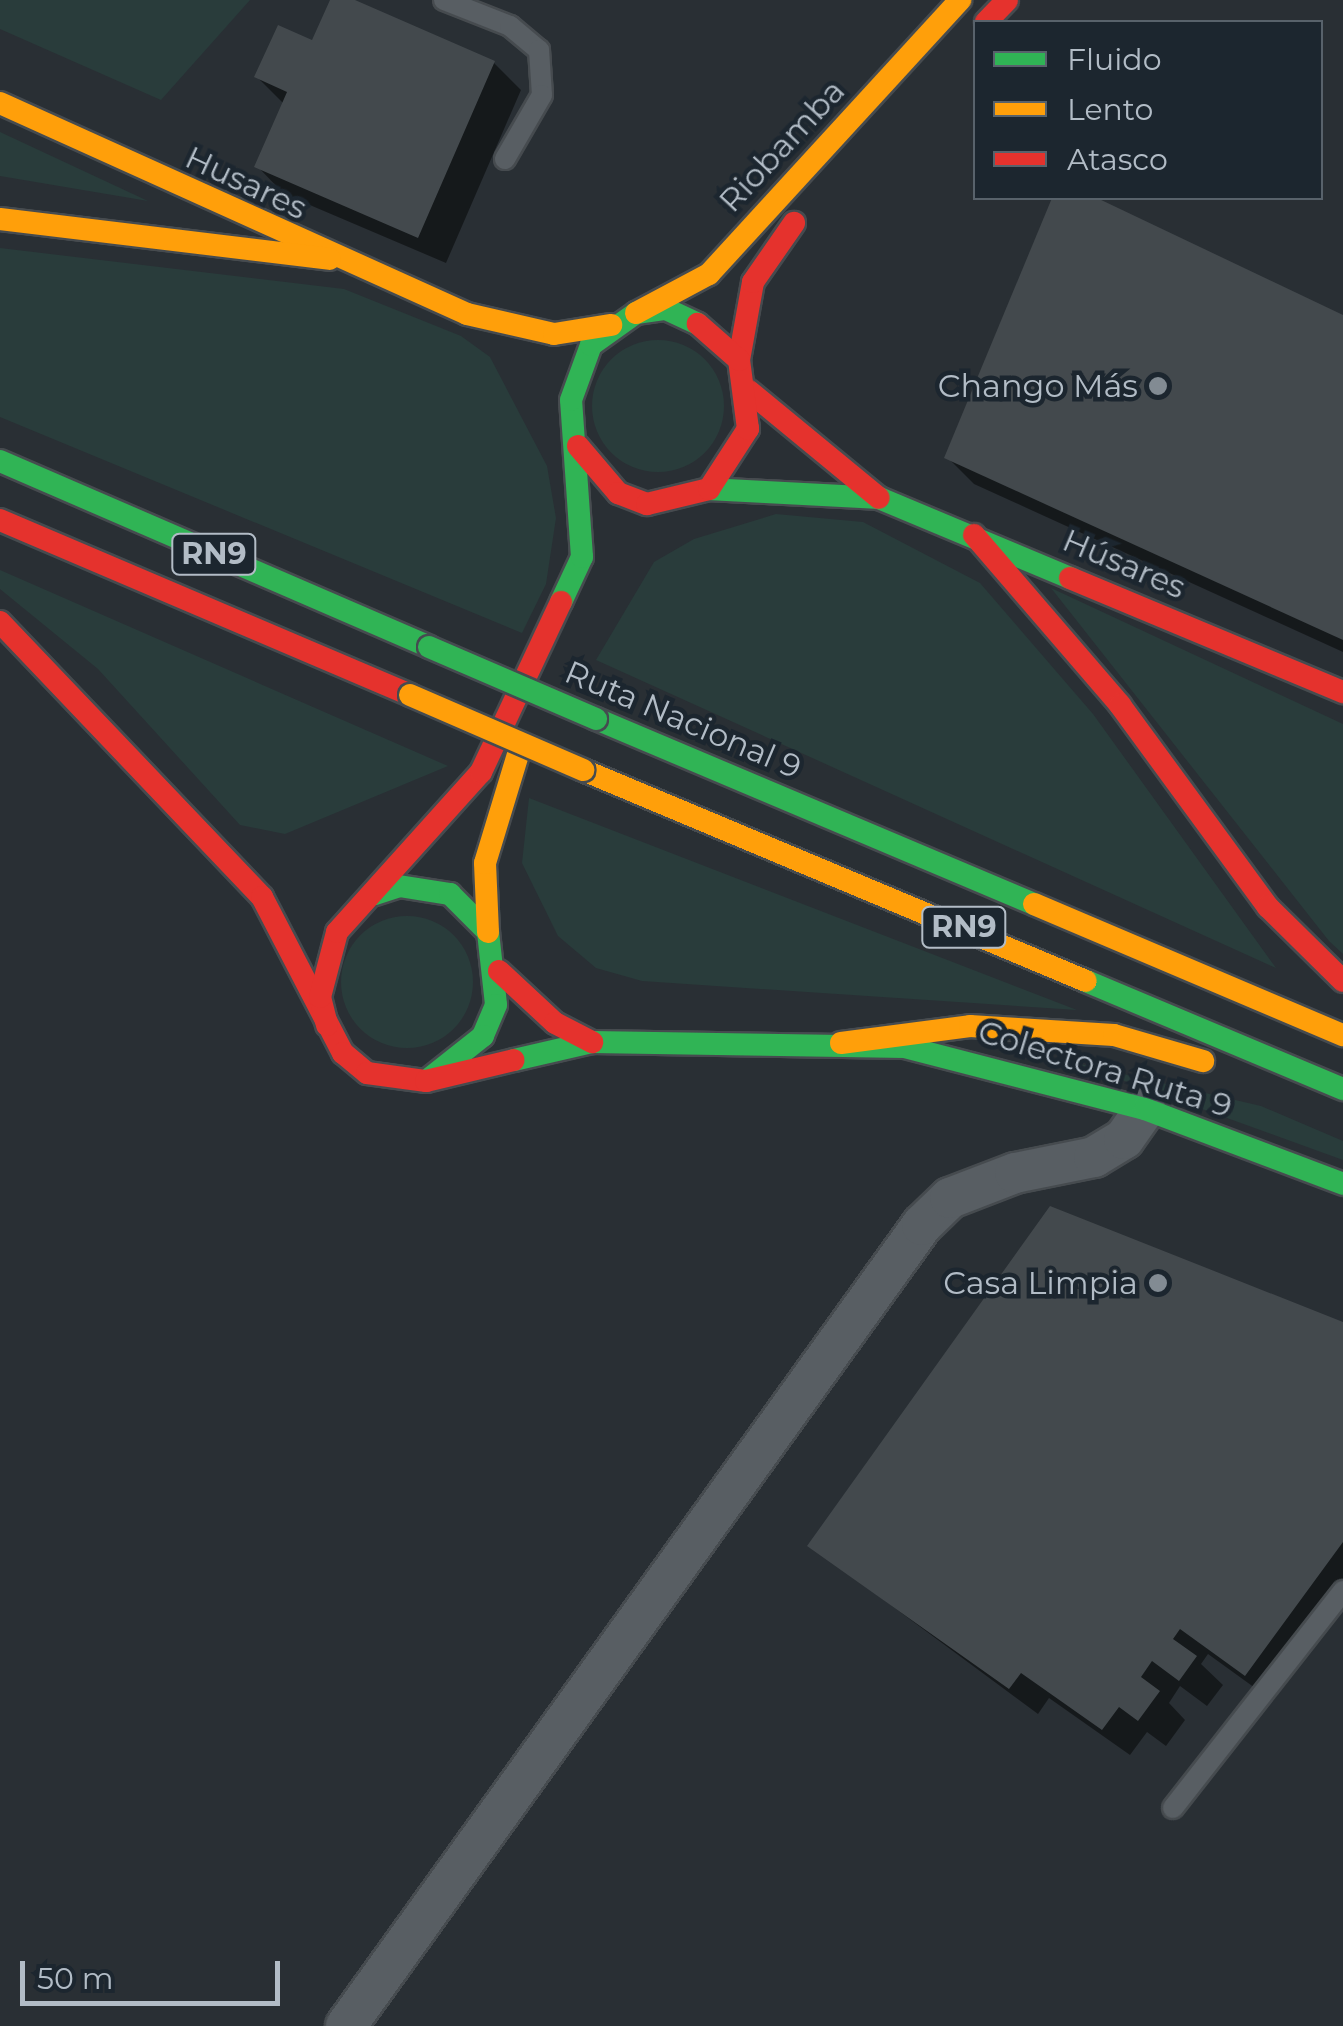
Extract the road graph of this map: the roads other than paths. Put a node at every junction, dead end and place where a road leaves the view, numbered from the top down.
1 (444, 0) edge
2 (960, 0) edge
3 (1007, 0) edge
4 (988, 20) edge
5 (0, 103) edge
6 (505, 160) dead end
7 (810, 206) dead end
8 (0, 218) edge
9 (330, 259) junction
10 (636, 313) junction
11 (467, 314) junction
12 (611, 325) junction
13 (518, 357) dead end
14 (739, 360) junction
15 (749, 391) junction
16 (548, 392) dead end
17 (576, 438) junction
18 (0, 461) edge
19 (710, 489) junction
20 (879, 498) junction
21 (677, 503) junction
22 (0, 520) edge
23 (632, 532) dead end
24 (974, 536) junction
25 (608, 563) dead end
26 (0, 622) edge
27 (1343, 692) edge
28 (374, 894) junction
29 (262, 896) junction
30 (354, 909) junction
31 (488, 932) junction
32 (499, 971) junction
33 (1343, 980) edge
34 (327, 1025) junction
35 (1343, 1034) edge
36 (592, 1042) junction
37 (841, 1043) junction
38 (426, 1081) junction
39 (1343, 1089) edge
40 (1145, 1109) junction
41 (1343, 1112) edge
42 (1343, 1184) edge
43 (1343, 1591) edge
44 (1173, 1808) dead end
45 (346, 2026) edge

1 - 6 lane
2 - 10 main road, Riobamba
3 - 4 main road
5 - 9 main road, Husares
7 - 14 main road, Riobamba
8 - 9 main road
9 - 11 main road, Husares
10 - 12 main road
10 - 14 main road
11 - 12 main road
11 - 13 main road
12 - 17 main road
14 - 15 main road
15 - 19 main road
15 - 20 main road
16 - 17 main road
17 - 21 main road
17 - 28 main road
18 - 35 main road, Ruta Nacional 9 / RN9, bridge
19 - 20 main road
19 - 21 main road
20 - 24 main road, Húsares
21 - 23 main road
22 - 39 main road, RN9, bridge
24 - 27 main road, Húsares
24 - 33 main road
25 - 31 main road
26 - 29 main road
28 - 30 main road
28 - 31 main road
29 - 30 main road
29 - 34 main road
30 - 34 main road
31 - 32 main road
32 - 36 main road
32 - 38 main road
34 - 38 main road
36 - 37 main road
36 - 38 main road
37 - 40 main road, Colectora Ruta 9
37 - 41 main road
40 - 42 main road, Colectora Ruta 9
40 - 45 street
43 - 44 lane

